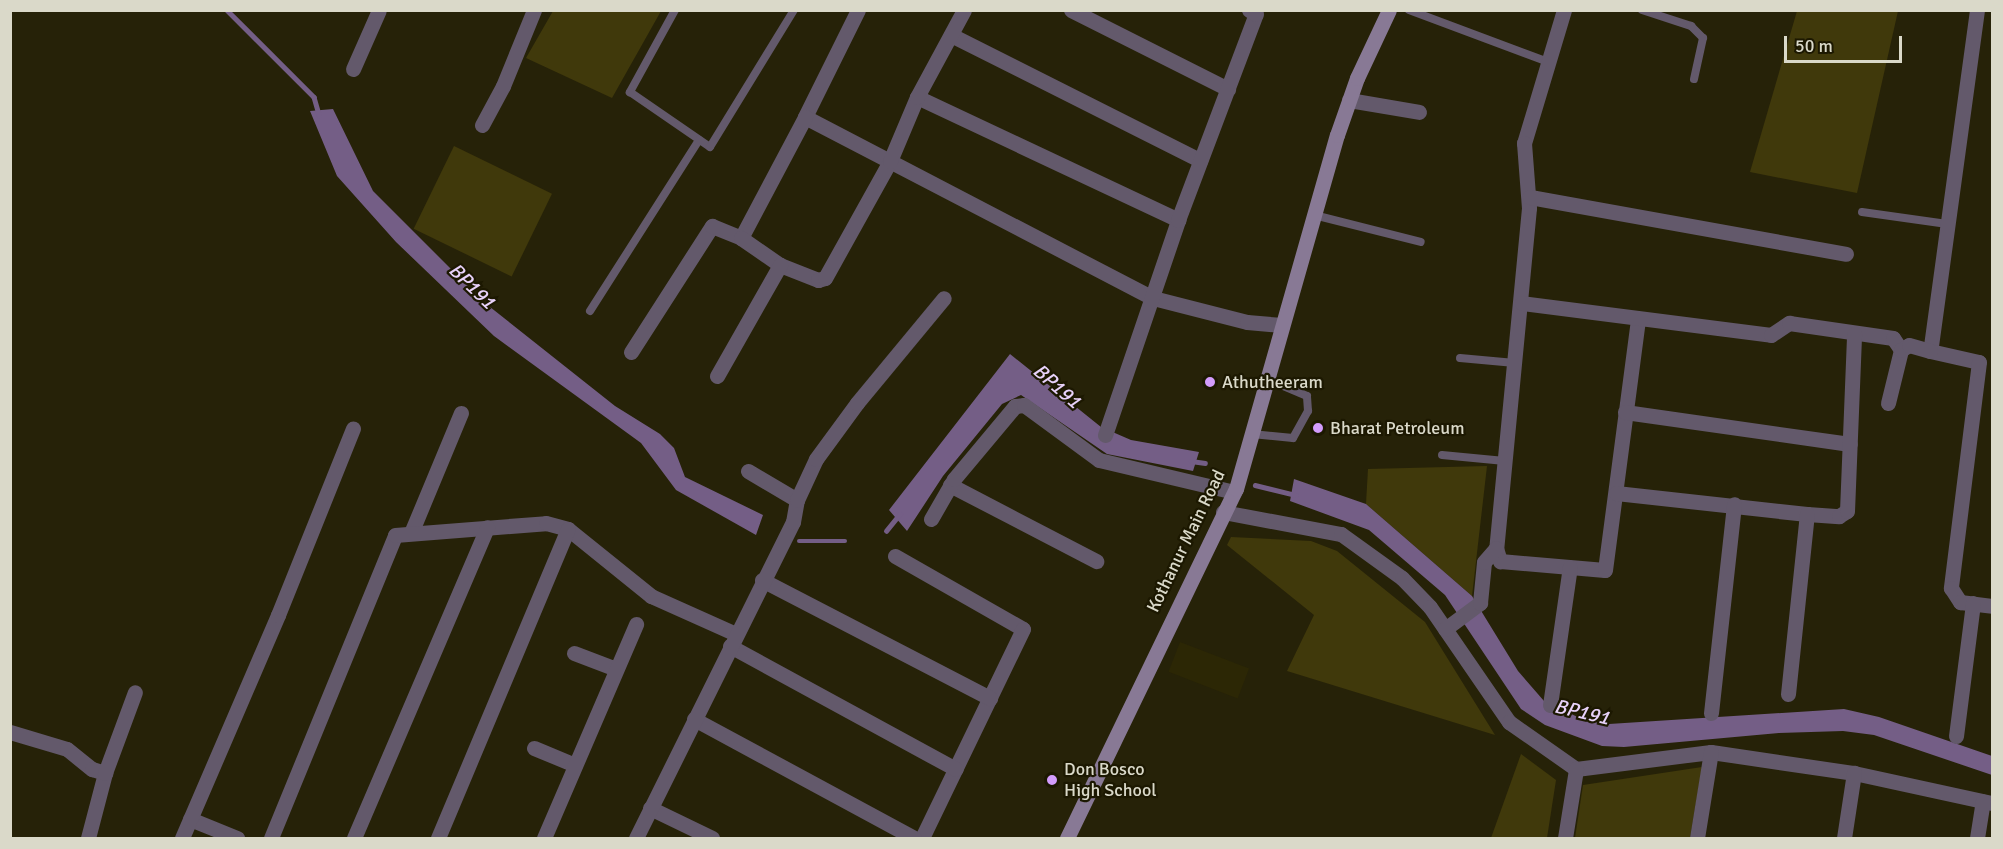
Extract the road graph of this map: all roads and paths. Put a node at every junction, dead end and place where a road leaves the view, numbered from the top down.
1 (379, 10) edge
2 (534, 10) edge
3 (675, 10) edge
4 (794, 10) edge
5 (858, 10) edge
6 (964, 10) edge
7 (1071, 10) edge
8 (1249, 10) edge
9 (1389, 10) edge
10 (1409, 10) edge
11 (1564, 10) edge
12 (1642, 10) edge
13 (1977, 10) edge
14 (951, 35) junction
15 (1548, 62) junction
16 (353, 69) dead end
17 (1694, 79) dead end
18 (1228, 89) junction
19 (917, 97) junction
20 (1350, 100) junction
21 (1419, 112) dead end
22 (805, 117) junction
23 (482, 125) dead end
24 (699, 140) junction
25 (1200, 160) junction
26 (890, 161) junction
27 (1530, 197) junction
28 (1862, 212) dead end
29 (1314, 215) junction
30 (1178, 220) junction
31 (1947, 224) junction
32 (741, 238) junction
33 (1420, 242) dead end
34 (1846, 254) dead end
35 (780, 266) junction
36 (944, 298) dead end
37 (1153, 298) junction
38 (1522, 303) junction
39 (590, 311) dead end
40 (1638, 319) junction
41 (1282, 325) junction
42 (1854, 334) junction
43 (1901, 351) junction
44 (1930, 351) junction
45 (631, 352) dead end
46 (1460, 358) dead end
47 (1515, 363) junction
48 (1986, 364) edge
49 (717, 376) dead end
50 (1267, 378) junction
51 (1888, 403) dead end
52 (1625, 412) junction
53 (461, 413) dead end
54 (353, 428) dead end
55 (1252, 434) junction
56 (1105, 435) dead end
57 (1850, 444) junction
58 (1442, 455) dead end
59 (1505, 461) junction
60 (748, 471) dead end
61 (951, 485) junction
62 (1234, 492) junction
63 (1616, 492) junction
64 (797, 500) junction
65 (1734, 504) junction
66 (1223, 512) junction
67 (1807, 514) junction
68 (931, 519) dead end
69 (487, 527) junction
70 (568, 529) junction
71 (411, 533) junction
72 (1496, 548) junction
73 (895, 556) dead end
74 (1096, 561) dead end
75 (1570, 567) junction
76 (762, 579) junction
77 (1973, 603) junction
78 (1992, 606) edge
79 (636, 624) dead end
80 (1448, 627) junction
81 (733, 640) junction
82 (574, 653) dead end
83 (616, 669) junction
84 (135, 692) dead end
85 (1788, 694) dead end
86 (990, 698) junction
87 (1550, 705) dead end
88 (1712, 713) dead end
89 (694, 719) junction
90 (10, 732) edge
91 (1956, 736) dead end
92 (534, 748) dead end
93 (1710, 752) junction
94 (575, 765) junction
95 (956, 769) junction
96 (1576, 769) junction
97 (105, 773) junction
98 (1854, 773) junction
99 (1988, 802) edge
100 (650, 808) junction
101 (190, 819) junction
102 (88, 838) edge
103 (182, 838) edge
104 (237, 838) edge
105 (271, 838) edge
106 (354, 838) edge
107 (438, 838) edge
108 (544, 838) edge
109 (636, 838) edge
110 (712, 838) edge
111 (914, 838) edge
112 (922, 838) edge
113 (1067, 838) edge
114 (1565, 838) edge
115 (1697, 838) edge
116 (1844, 838) edge
117 (1977, 838) edge

1 - 16 street
2 - 23 street
3 - 24 lane
4 - 24 lane
5 - 22 street
6 - 14 street
7 - 18 street
8 - 18 street
9 - 20 main road, Kothanur Main Road
10 - 15 lane
11 - 15 street
12 - 17 lane
13 - 31 street
14 - 19 street
14 - 25 street
15 - 27 street
18 - 25 street
19 - 26 street
19 - 30 street
20 - 21 street
20 - 29 main road, Kothanur Main Road
22 - 26 street
22 - 32 street
24 - 39 lane
25 - 30 street
26 - 35 street
26 - 37 street
27 - 34 street
27 - 38 street
28 - 31 lane
29 - 33 lane
29 - 41 main road, Kothanur Main Road
30 - 37 street
31 - 44 street
32 - 35 street
32 - 45 street
35 - 49 street
36 - 64 street
37 - 41 street
37 - 56 street
38 - 40 street
38 - 47 street
40 - 42 street
40 - 52 street
41 - 50 main road, Kothanur Main Road
42 - 43 street
42 - 57 street
43 - 44 street
43 - 51 street
44 - 48 street
46 - 47 lane
47 - 59 street
48 - 77 street
50 - 55 main road, Kothanur Main Road
50 - 55 lane
52 - 57 street
52 - 63 street
53 - 71 street
54 - 101 street
55 - 62 main road, Kothanur Main Road
57 - 67 street
58 - 59 lane
59 - 72 street
60 - 64 street
61 - 62 street
61 - 68 street
61 - 74 street
62 - 66 main road, Kothanur Main Road
63 - 65 street
63 - 75 street
64 - 76 street
65 - 67 street
65 - 88 street
66 - 80 street
66 - 113 main road, Kothanur Main Road
67 - 85 street
69 - 70 street
69 - 71 street
69 - 106 street
70 - 81 street
70 - 107 street
71 - 105 street
72 - 75 street
72 - 80 street
73 - 86 street
75 - 87 street
76 - 81 street
76 - 86 street
77 - 78 street
77 - 91 street
79 - 83 street
80 - 96 street
81 - 89 street
81 - 95 street
82 - 83 street
83 - 94 street
84 - 97 street
86 - 95 street
89 - 100 street
89 - 111 street
90 - 97 street
92 - 94 street
93 - 96 street
93 - 98 street
93 - 115 street
94 - 108 street
95 - 112 street
96 - 114 street
97 - 102 street
98 - 99 street
98 - 116 street
99 - 117 street
100 - 109 street
100 - 110 street
101 - 103 street
101 - 104 street

